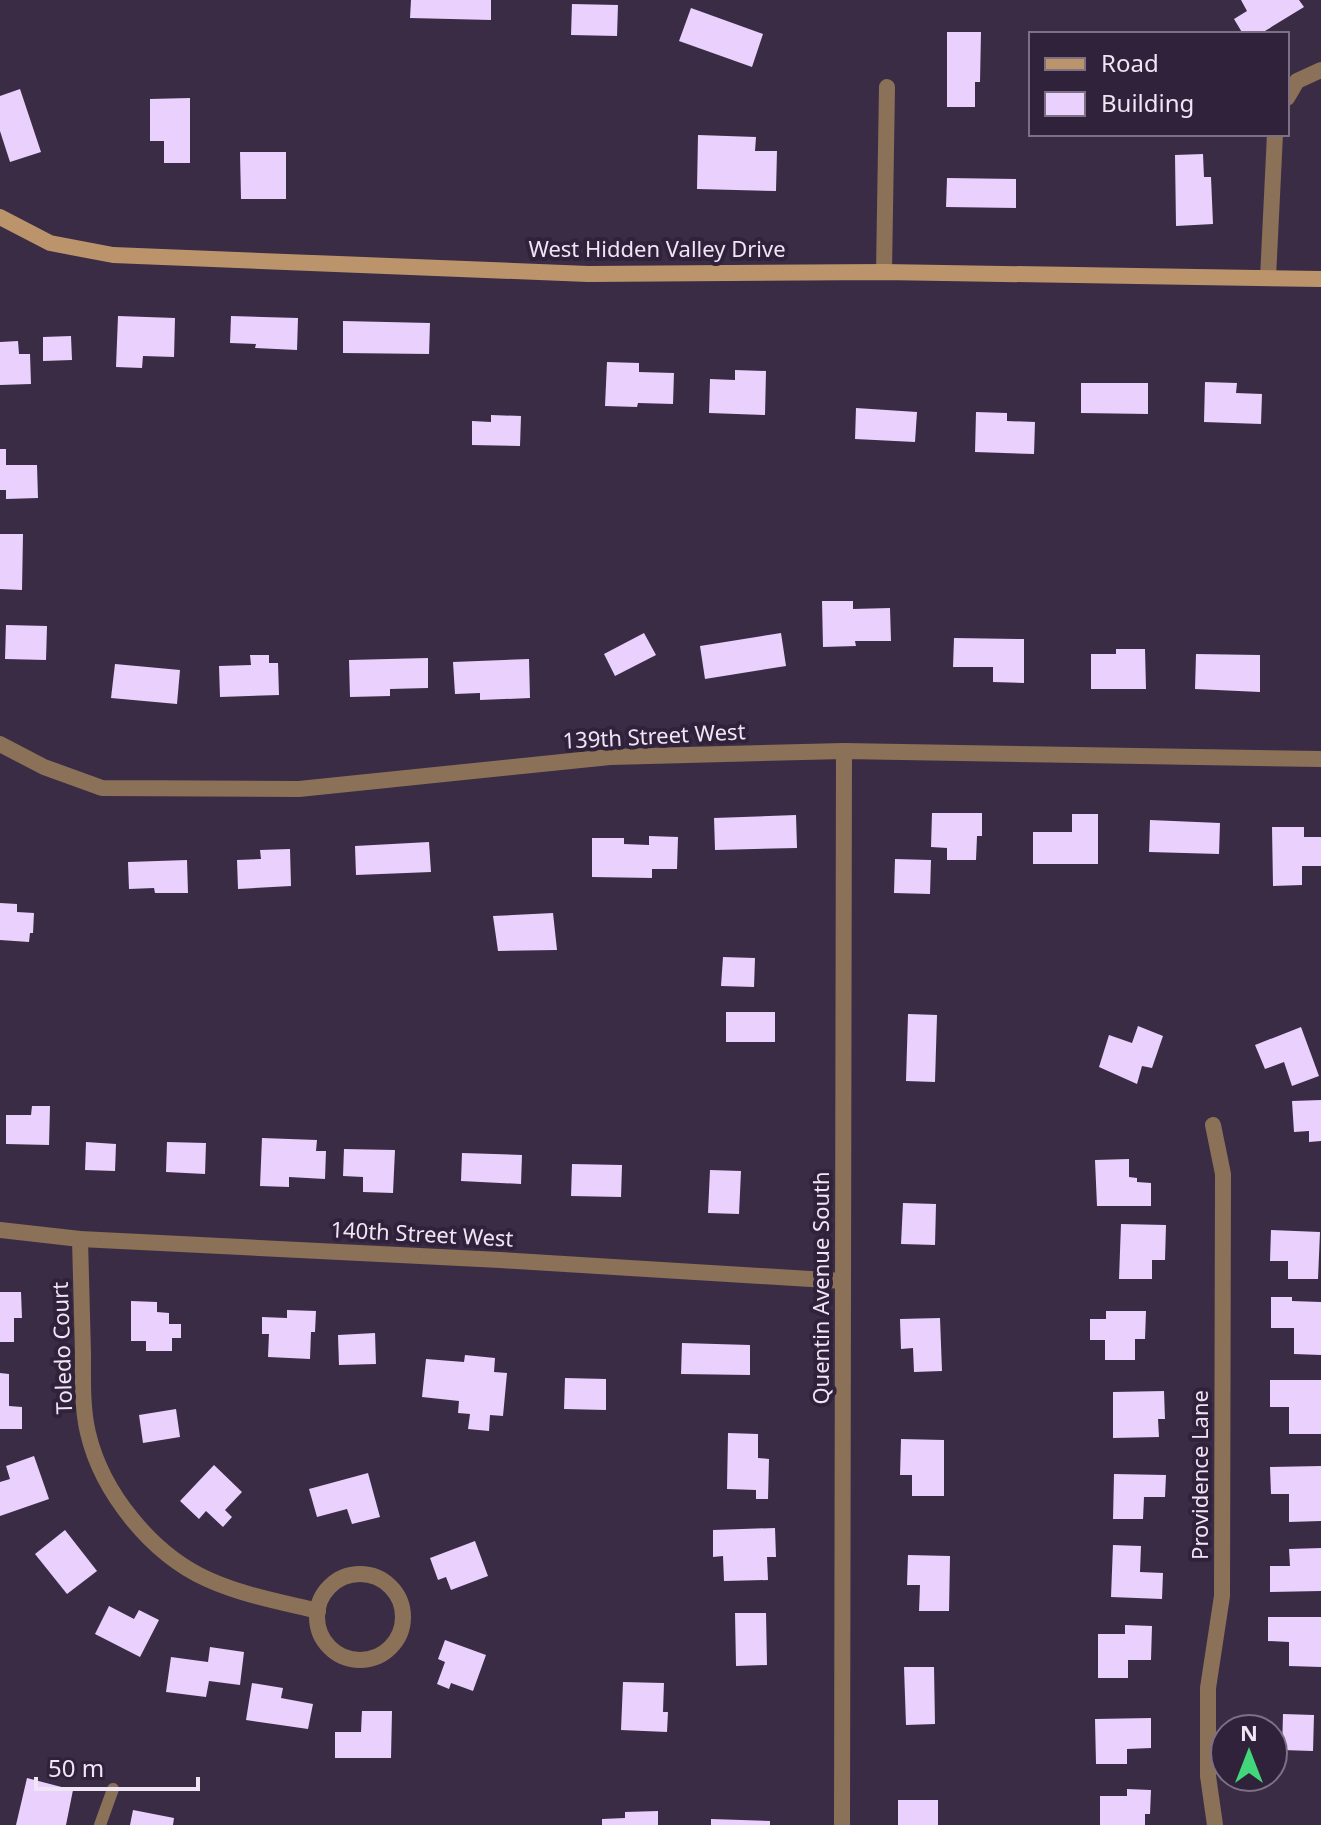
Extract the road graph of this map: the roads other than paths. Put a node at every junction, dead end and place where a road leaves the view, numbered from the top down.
1 (1321, 70) edge
2 (887, 87) dead end
3 (1289, 95) edge
4 (1275, 136) edge
5 (0, 217) edge
6 (884, 272) junction
7 (1268, 278) junction
8 (1321, 279) edge
9 (0, 744) edge
10 (844, 751) junction
11 (1321, 759) edge
12 (1213, 1125) dead end
13 (0, 1230) edge
14 (80, 1239) junction
15 (843, 1281) junction
16 (318, 1611) junction
17 (113, 1789) dead end
18 (100, 1825) edge
19 (842, 1825) edge
20 (1215, 1825) edge

1 - 3 street
2 - 6 street
4 - 7 street
5 - 6 street, West Hidden Valley Drive
6 - 7 street, West Hidden Valley Drive
7 - 8 street, West Hidden Valley Drive
9 - 10 street, 139th Street West
10 - 11 street, 139th Street West
10 - 15 street, Quentin Avenue South
12 - 20 street, Providence Lane
13 - 14 street, 140th Street West
14 - 15 street, 140th Street West
14 - 16 street, Toledo Court
15 - 19 street, Quentin Avenue South
16 - 16 street
17 - 18 lane

